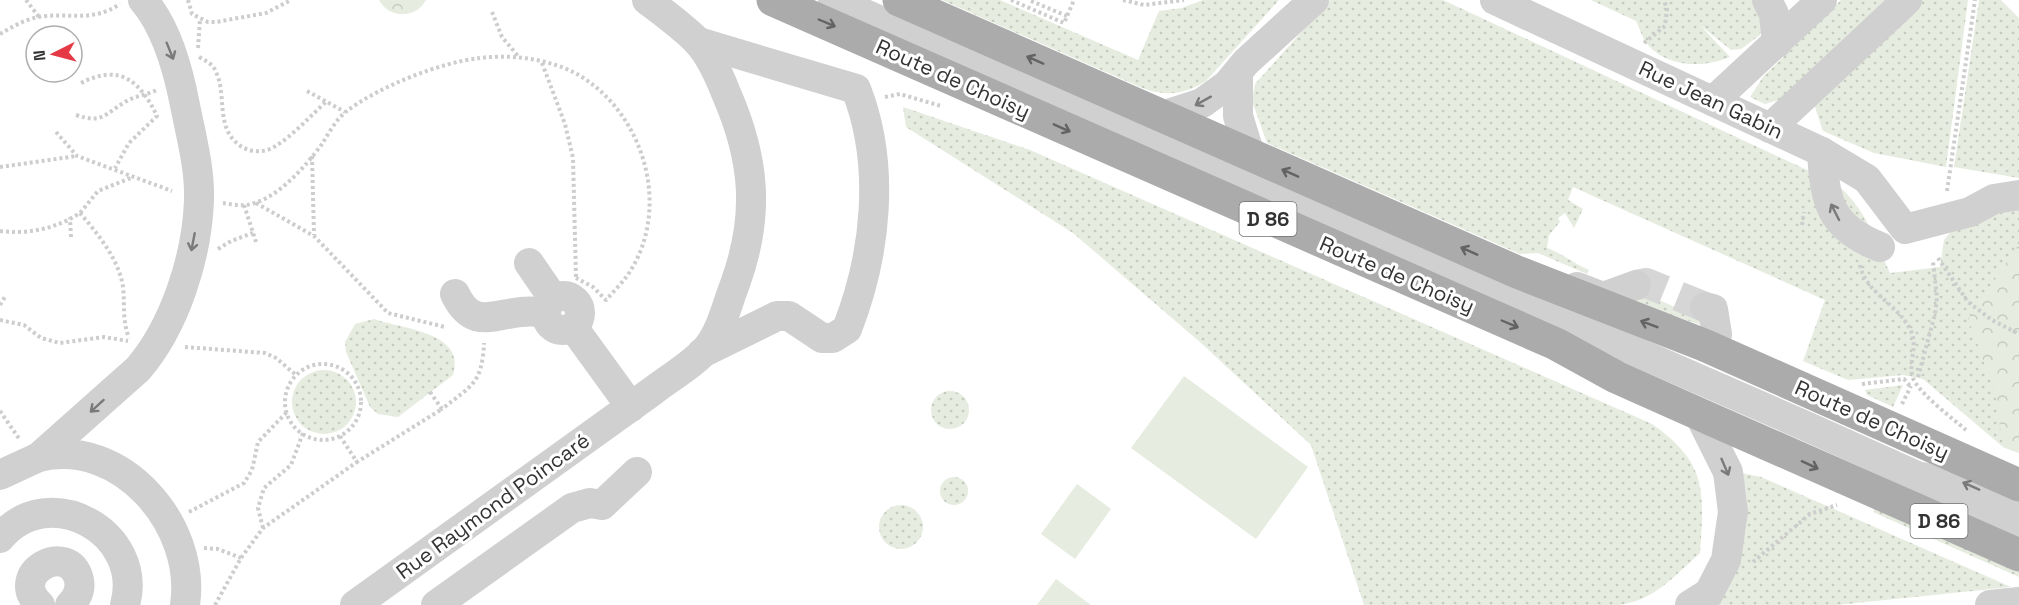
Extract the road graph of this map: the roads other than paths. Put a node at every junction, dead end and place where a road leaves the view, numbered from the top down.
1 (143, 0) edge
2 (647, 0) edge
3 (773, 0) edge
4 (833, 0) edge
5 (899, 0) edge
6 (1314, 0) edge
7 (1495, 0) edge
8 (1767, 0) edge
9 (1822, 0) edge
10 (1908, 0) edge
11 (698, 42) junction
12 (1777, 42) junction
13 (1238, 73) junction
14 (1713, 101) junction
15 (1162, 116) junction
16 (1770, 128) junction
17 (1822, 152) junction
18 (1250, 155) junction
19 (2019, 195) edge
20 (1880, 247) dead end
21 (529, 263) dead end
22 (1517, 273) junction
23 (1636, 285) tunnel mouth
24 (454, 294) dead end
25 (564, 303) junction
26 (1705, 307) dead end
27 (1711, 340) junction
28 (702, 353) junction
29 (631, 407) junction
30 (1699, 414) junction
31 (39, 457) junction
32 (637, 472) dead end
33 (0, 475) edge
34 (1919, 477) junction
35 (2019, 485) edge
36 (2019, 507) edge
37 (2019, 534) edge
38 (0, 538) edge
39 (2019, 555) edge
40 (2019, 602) edge
41 (73, 604) edge
42 (40, 605) edge
43 (125, 605) edge
44 (185, 605) edge
45 (355, 605) edge
46 (436, 605) edge
47 (1690, 605) edge
48 (1990, 605) edge

1 -> 31 street
2 - 11 street
3 -> 30 main road, Route de Choisy / D 86
4 - 34 street, Route de Choisy
15 -> 5 main road, Route de Choisy / D 86
6 - 13 street
7 - 14 street, Rue Jean Gabin
8 - 12 street
9 - 12 street
10 - 16 street
11 - 28 street
11 - 28 street
12 - 14 street
13 -> 15 street
13 - 18 street
14 - 16 street, Rue Jean Gabin
15 - 18 main road, Route de Choisy / D 86
16 - 17 street, Rue Jean Gabin
17 - 19 street, Rue Jean Gabin
20 -> 17 street
22 -> 18 main road, Route de Choisy / D 86
21 - 25 street
22 - 23 street
27 -> 22 main road, Route de Choisy / D 86
24 - 25 street
25 - 29 street
26 - 27 street
27 - 35 main road, Route de Choisy / D 86
28 - 29 street, Rue Raymond Poincaré
29 - 45 street, Rue Raymond Poincaré
30 -> 39 main road, Route de Choisy / D 86
30 -> 47 street
31 - 33 street
31 - 44 street
32 - 46 street
36 -> 34 street, Route de Choisy
34 - 37 street, Route de Choisy
38 - 43 street
40 - 48 street
41 - 42 street

